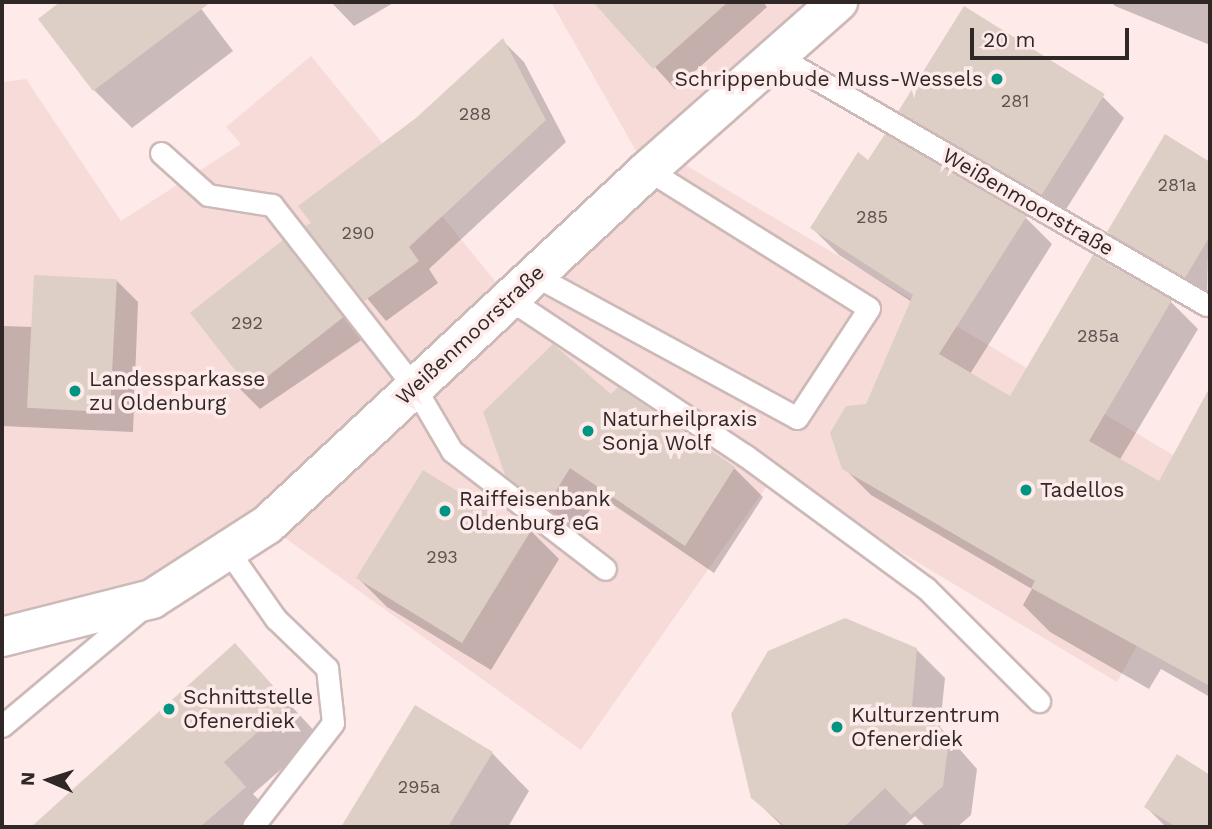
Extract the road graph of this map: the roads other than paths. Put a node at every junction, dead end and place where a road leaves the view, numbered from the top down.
1 (838, 2) edge
2 (777, 56) junction
3 (161, 153) dead end
4 (648, 170) junction
5 (521, 287) junction
6 (1206, 305) dead end
7 (415, 388) junction
8 (229, 552) junction
9 (606, 569) dead end
10 (152, 599) junction
11 (2, 637) edge
12 (1039, 701) dead end
13 (2, 726) edge
14 (253, 826) edge

1 - 2 street, Weißenmoorstraße
2 - 4 street, Weißenmoorstraße
2 - 6 lane, Weißenmoorstraße
3 - 7 lane
4 - 5 street, Weißenmoorstraße
4 - 5 lane
5 - 7 street, Weißenmoorstraße
5 - 12 lane
7 - 8 street, Weißenmoorstraße
7 - 9 lane
8 - 10 street, Weißenmoorstraße
8 - 14 lane
10 - 11 street, Weißenmoorstraße
10 - 13 lane

